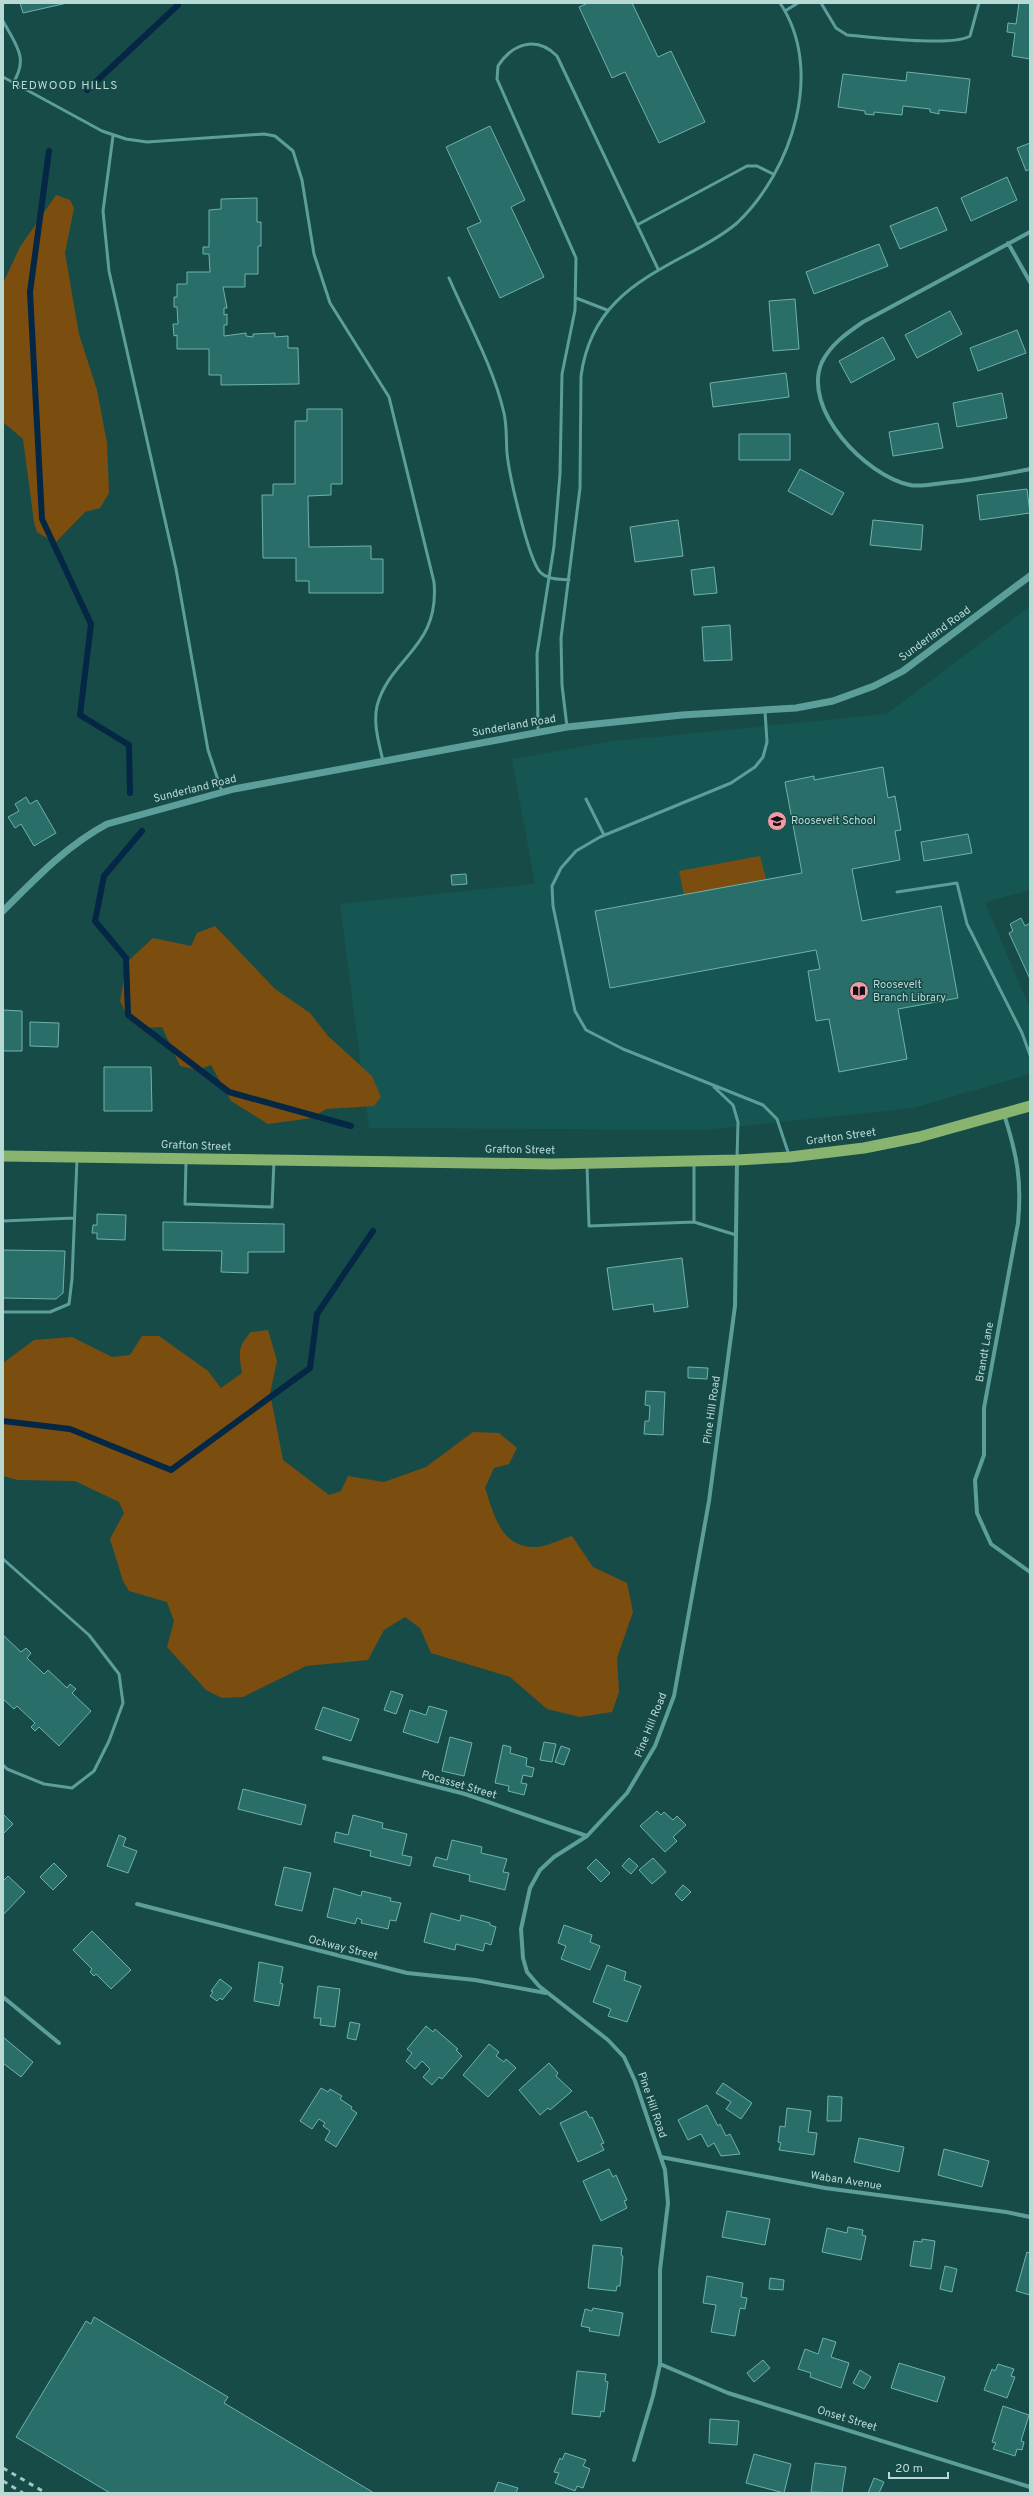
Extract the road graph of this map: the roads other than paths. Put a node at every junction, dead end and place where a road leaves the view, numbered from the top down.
1 (780, 3) edge
2 (798, 3) edge
3 (821, 3) edge
4 (979, 3) edge
5 (785, 11) junction
6 (3, 21) edge
7 (3, 77) edge
8 (12, 83) junction
9 (113, 136) junction
10 (773, 174) junction
11 (637, 225) junction
12 (1030, 232) edge
13 (1008, 243) junction
14 (658, 269) junction
15 (449, 278) dead end
16 (1030, 282) edge
17 (576, 298) junction
18 (607, 310) junction
19 (1030, 469) edge
20 (1030, 576) edge
21 (548, 578) junction
22 (569, 580) junction
23 (765, 710) junction
24 (567, 727) junction
25 (538, 733) junction
26 (383, 761) junction
27 (222, 792) junction
28 (586, 799) dead end
29 (604, 835) junction
30 (897, 892) dead end
31 (3, 912) edge
32 (1030, 1055) edge
33 (712, 1086) junction
34 (1030, 1106) edge
35 (1004, 1114) junction
36 (3, 1156) edge
37 (77, 1156) junction
38 (790, 1157) junction
39 (186, 1159) junction
40 (737, 1160) junction
41 (274, 1161) junction
42 (694, 1161) junction
43 (587, 1164) junction
44 (74, 1218) junction
45 (3, 1221) edge
46 (694, 1222) junction
47 (736, 1235) junction
48 (3, 1312) edge
49 (3, 1559) edge
50 (1030, 1572) edge
51 (324, 1758) dead end
52 (3, 1765) edge
53 (587, 1836) junction
54 (137, 1904) dead end
55 (548, 1993) junction
56 (3, 1997) edge
57 (59, 2043) dead end
58 (661, 2157) junction
59 (1030, 2217) edge
60 (660, 2364) junction
61 (634, 2460) dead end
62 (1030, 2487) edge

1 - 5 lane
2 - 5 lane
3 - 4 lane
5 - 10 lane
6 - 8 lane
7 - 8 lane
8 - 9 lane
9 - 26 lane
9 - 27 lane
10 - 11 lane
10 - 14 lane
11 - 14 lane
11 - 17 lane
12 - 13 street
13 - 16 street
13 - 19 street
14 - 18 lane
15 - 21 lane
17 - 18 lane
17 - 21 lane
18 - 22 lane
20 - 23 street, Sunderland Road
21 - 22 lane
21 - 25 lane
22 - 24 lane
23 - 24 street, Sunderland Road
23 - 29 lane
24 - 25 street, Sunderland Road
25 - 26 street, Sunderland Road
26 - 27 street, Sunderland Road
27 - 31 street, Sunderland Road
28 - 29 lane
29 - 33 lane
30 - 32 lane
33 - 38 lane
33 - 40 lane
34 - 35 highway, Grafton Street
35 - 38 highway, Grafton Street
35 - 50 street, Brandt Lane
36 - 37 highway, Grafton Street
37 - 39 highway, Grafton Street
37 - 44 lane
38 - 40 highway, Grafton Street
39 - 41 highway, Grafton Street
39 - 41 lane
40 - 42 highway, Grafton Street
40 - 47 street, Pine Hill Road
41 - 43 highway, Grafton Street
42 - 43 highway, Grafton Street
42 - 46 lane
43 - 46 lane
44 - 45 lane
44 - 48 lane
46 - 47 lane
47 - 53 street, Pine Hill Road
49 - 52 lane
51 - 53 street, Pocasset Street
53 - 55 street, Pine Hill Road
54 - 55 street, Ockway Street
55 - 58 street, Pine Hill Road
56 - 57 street
58 - 59 street, Waban Avenue
58 - 60 street, Pine Hill Road
60 - 61 street, Pine Hill Road
60 - 62 street, Onset Street

